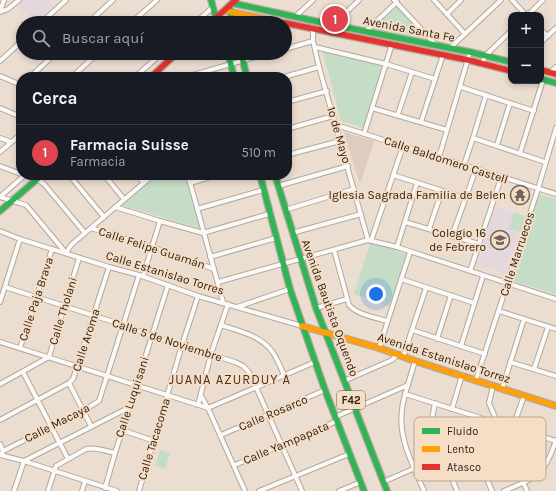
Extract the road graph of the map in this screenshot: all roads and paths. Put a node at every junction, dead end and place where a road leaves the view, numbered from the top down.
1 (4, 0) edge
2 (18, 0) edge
3 (66, 0) edge
4 (113, 0) edge
5 (157, 0) edge
6 (313, 0) edge
7 (359, 0) edge
8 (434, 0) edge
9 (461, 0) edge
10 (501, 0) edge
11 (512, 0) edge
12 (543, 0) edge
13 (395, 1) edge
14 (211, 2) edge
15 (233, 3) edge
16 (0, 12) edge
17 (524, 12) edge
18 (530, 12) edge
19 (447, 14) junction
20 (49, 16) edge
21 (96, 16) edge
22 (139, 16) edge
23 (200, 16) edge
24 (216, 16) edge
25 (220, 16) edge
26 (233, 16) edge
27 (266, 16) edge
28 (292, 16) edge
29 (292, 16) edge
30 (296, 17) junction
31 (292, 25) edge
32 (333, 25) junction
33 (556, 28) edge
34 (313, 29) junction
35 (366, 31) junction
36 (544, 33) edge
37 (465, 34) junction
38 (508, 34) edge
39 (548, 36) junction
40 (544, 39) edge
41 (313, 41) junction
42 (392, 44) junction
43 (16, 46) edge
44 (437, 46) junction
45 (292, 47) edge
46 (315, 47) junction
47 (450, 48) junction
48 (470, 52) junction
49 (443, 55) junction
50 (485, 56) junction
51 (48, 60) edge
52 (90, 60) edge
53 (154, 60) edge
54 (169, 60) edge
55 (230, 60) edge
56 (245, 60) edge
57 (468, 60) junction
58 (0, 61) edge
59 (242, 61) junction
60 (508, 61) edge
61 (231, 64) junction
62 (386, 64) junction
63 (482, 64) junction
64 (556, 66) edge
65 (319, 67) junction
66 (158, 70) edge
67 (508, 70) edge
68 (35, 72) edge
69 (77, 72) edge
70 (141, 72) edge
71 (203, 72) edge
72 (233, 72) edge
73 (245, 72) edge
74 (412, 72) junction
75 (553, 73) edge
76 (292, 75) edge
77 (0, 76) edge
78 (435, 79) junction
79 (544, 80) edge
80 (16, 82) edge
81 (556, 83) edge
82 (541, 84) edge
83 (461, 87) junction
84 (327, 91) junction
85 (486, 95) junction
86 (292, 101) edge
87 (510, 103) junction
88 (0, 108) edge
89 (372, 108) junction
90 (534, 111) junction
91 (398, 114) junction
92 (16, 115) edge
93 (334, 116) junction
94 (421, 122) junction
95 (336, 125) junction
96 (292, 128) edge
97 (556, 128) edge
98 (447, 130) junction
99 (364, 134) junction
100 (0, 138) edge
101 (16, 138) edge
102 (473, 138) junction
103 (340, 141) junction
104 (11, 142) junction
105 (497, 145) junction
106 (404, 146) junction
107 (0, 152) edge
108 (520, 153) junction
109 (292, 154) edge
110 (439, 157) junction
111 (546, 162) junction
112 (464, 165) junction
113 (0, 166) edge
114 (348, 166) junction
115 (476, 169) junction
116 (16, 172) edge
117 (393, 175) junction
118 (501, 178) junction
119 (19, 180) edge
120 (36, 180) edge
121 (38, 180) edge
122 (73, 180) edge
123 (108, 180) edge
124 (141, 180) edge
125 (147, 180) edge
126 (198, 180) edge
127 (261, 180) edge
128 (276, 180) edge
129 (190, 182) joint
130 (144, 183) junction
131 (417, 183) junction
132 (278, 186) junction
133 (538, 188) junction
134 (354, 189) junction
135 (264, 190) junction
136 (442, 192) junction
137 (556, 194) edge
138 (0, 197) edge
139 (465, 198) junction
140 (124, 199) junction
141 (11, 201) junction
142 (115, 207) junction
143 (197, 208) junction
144 (285, 210) junction
145 (0, 211) edge
146 (270, 214) junction
147 (360, 214) junction
148 (104, 217) junction
149 (160, 221) junction
150 (406, 222) junction
151 (91, 228) junction
152 (429, 229) junction
153 (0, 231) edge
154 (85, 233) junction
155 (203, 233) junction
156 (292, 233) junction
157 (452, 236) junction
158 (276, 238) junction
159 (20, 239) junction
160 (369, 240) junction
161 (478, 244) junction
162 (152, 247) junction
163 (397, 247) junction
164 (52, 249) junction
165 (334, 250) junction
166 (410, 252) junction
167 (66, 253) junction
168 (210, 257) junction
169 (79, 258) junction
170 (300, 259) junction
171 (283, 264) junction
172 (109, 267) junction
173 (214, 269) junction
174 (470, 271) junction
175 (141, 275) junction
176 (482, 276) junction
177 (401, 280) junction
178 (218, 282) junction
179 (507, 284) junction
180 (168, 285) junction
181 (5, 287) junction
182 (426, 288) junction
183 (290, 289) junction
184 (451, 295) junction
185 (198, 296) junction
186 (37, 297) junction
187 (347, 299) junction
188 (556, 299) edge
189 (0, 302) edge
190 (223, 302) junction
191 (474, 303) junction
192 (228, 304) junction
193 (64, 307) junction
194 (237, 307) junction
195 (316, 308) junction
196 (498, 311) junction
197 (94, 316) junction
198 (524, 319) junction
199 (387, 321) junction
200 (123, 325) junction
201 (221, 325) junction
202 (302, 326) junction
203 (548, 326) junction
204 (556, 329) edge
205 (412, 330) junction
206 (325, 333) junction
207 (152, 336) junction
208 (437, 338) junction
209 (0, 342) edge
210 (182, 345) junction
211 (461, 346) junction
212 (20, 348) junction
213 (379, 348) junction
214 (211, 354) junction
215 (484, 354) junction
216 (400, 356) junction
217 (49, 357) junction
218 (415, 361) junction
219 (315, 362) junction
220 (510, 362) junction
221 (78, 367) junction
222 (534, 369) junction
223 (23, 372) junction
224 (284, 375) junction
225 (462, 375) junction
226 (107, 376) junction
227 (556, 376) edge
228 (476, 380) junction
229 (344, 381) junction
230 (69, 383) junction
231 (0, 384) edge
232 (137, 384) junction
233 (408, 385) junction
234 (493, 386) junction
235 (256, 387) junction
236 (502, 389) junction
237 (325, 390) junction
238 (405, 394) junction
239 (167, 395) junction
240 (200, 396) junction
241 (524, 396) junction
242 (37, 400) junction
243 (435, 403) junction
244 (198, 405) junction
245 (556, 406) edge
246 (130, 407) junction
247 (208, 408) junction
248 (354, 409) junction
249 (452, 409) junction
250 (84, 410) junction
251 (268, 415) junction
252 (432, 417) edge
253 (477, 417) edge
254 (494, 417) edge
255 (517, 417) edge
256 (336, 419) junction
257 (0, 420) edge
258 (51, 426) junction
259 (92, 426) junction
260 (122, 430) junction
261 (221, 435) junction
262 (546, 437) edge
263 (556, 440) edge
264 (154, 441) junction
265 (59, 443) junction
266 (0, 444) edge
267 (281, 444) junction
268 (115, 453) junction
269 (2, 454) edge
270 (349, 454) junction
271 (68, 459) junction
272 (24, 461) junction
273 (235, 465) junction
274 (546, 465) edge
275 (414, 469) joint
276 (54, 470) junction
277 (295, 475) junction
278 (85, 481) junction
279 (419, 481) edge
280 (454, 481) edge
281 (488, 481) edge
282 (527, 481) edge
283 (361, 482) junction
284 (383, 482) junction
285 (523, 483) junction
286 (105, 488) junction
287 (14, 491) edge
288 (48, 491) edge
289 (82, 491) edge
290 (115, 491) edge
291 (139, 491) edge
292 (245, 491) edge
293 (259, 491) edge
294 (302, 491) edge
295 (339, 491) edge
296 (364, 491) edge
297 (387, 491) edge
298 (424, 491) edge
299 (458, 491) edge
300 (492, 491) edge
301 (504, 491) edge
302 (527, 491) edge

1 - 16 street
2 - 16 street
3 - 20 street
4 - 21 street
5 - 22 street
6 - 30 street
7 - 32 street
8 - 19 street
9 - 19 street
10 - 37 street
11 - 17 street
12 - 18 street
13 - 35 street
13 - 44 street
14 - 23 street
14 - 24 main road
15 - 25 main road
15 - 26 main road
15 - 27 main road, Avenida Santa Fe
15 - 29 main road, Avenida Santa Fe
19 - 37 street
28 - 30 main road, Avenida Santa Fe
30 - 32 main road, Avenida Santa Fe
31 - 34 main road, Avenida Santa Fe
32 - 35 main road, Avenida Santa Fe
33 - 39 street
34 - 41 street, 1º de Mayo
34 - 42 main road, Avenida Santa Fe
35 - 44 main road, Avenida Santa Fe
36 - 39 street
37 - 47 street
38 - 50 street
39 - 40 street
41 - 45 street
41 - 46 street, 1º de Mayo
42 - 49 main road, Avenida Santa Fe
42 - 62 street
43 - 58 street
44 - 47 main road, Avenida Santa Fe
46 - 62 street
46 - 65 street, 1º de Mayo
47 - 48 main road, Avenida Santa Fe
48 - 50 main road, Avenida Santa Fe
48 - 57 street
49 - 57 main road, Avenida Santa Fe
49 - 78 street
50 - 60 main road, Avenida Santa Fe
50 - 63 street
51 - 68 street
52 - 69 street
53 - 70 street
54 - 66 main road
55 - 61 main road
56 - 59 street
57 - 63 main road, Avenida Santa Fe
57 - 83 street
59 - 61 street
59 - 73 main road
61 - 71 street
61 - 72 main road
62 - 74 street
62 - 89 street
63 - 67 main road, Avenida Santa Fe
64 - 75 street
65 - 76 street
65 - 84 street, 1º de Mayo
74 - 78 street
74 - 91 street
77 - 80 street
78 - 94 street
79 - 81 main road
82 - 90 street
83 - 85 street
83 - 98 street
84 - 86 street
84 - 93 street, 1º de Mayo
85 - 87 street
85 - 102 street
87 - 90 street
87 - 105 street
88 - 92 street
89 - 91 street
89 - 99 street
90 - 108 street
91 - 94 street
93 - 95 street, 1º de Mayo
93 - 96 street
94 - 98 street
95 - 99 street, Calle Baldomero Castell
95 - 103 street, 1º de Mayo
97 - 111 street, Calle Marruecos
98 - 110 street
99 - 106 street, Calle Baldomero Castell
100 - 104 street
101 - 104 street
102 - 105 street
102 - 112 street
103 - 109 street
103 - 114 street, 1º de Mayo
104 - 107 street
105 - 108 street
106 - 110 street, Calle Baldomero Castell
106 - 117 street
108 - 111 street
110 - 112 street, Calle Baldomero Castell
111 - 133 street, Calle Marruecos
112 - 115 street, Calle Baldomero Castell
113 - 116 street
114 - 132 street
114 - 134 street, 1º de Mayo
115 - 118 street, Calle Baldomero Castell
115 - 139 street
117 - 131 street
117 - 160 street
118 - 133 street, Calle Baldomero Castell
118 - 161 street
119 - 138 street
120 - 141 main road
121 - 154 street
122 - 148 street
123 - 140 street
124 - 130 street
125 - 130 street
126 - 129 street
127 - 135 main road, F42
128 - 132 main road, Avenida Bautista Oquendo / F42
129 - 143 street
130 - 140 street
131 - 136 street
131 - 150 street
132 - 144 main road, Avenida Bautista Oquendo / F42
133 - 137 street, Calle Baldomero Castell
133 - 179 street, Calle Marruecos
134 - 144 street
134 - 147 street, 1º de Mayo
135 - 143 street
135 - 146 main road, F42
136 - 139 street
136 - 152 street
138 - 141 street
139 - 157 street
140 - 142 street
141 - 145 main road
141 - 167 street
142 - 148 street
142 - 149 street
143 - 155 street
144 - 156 main road, Avenida Bautista Oquendo / F42
146 - 155 street
146 - 158 main road, F42
147 - 156 street
147 - 160 street, 1º de Mayo
148 - 151 street
149 - 155 street
149 - 162 street, Calle Macaya
150 - 152 street
150 - 163 street
151 - 154 street
151 - 162 street, Calle Felipe Guamán
152 - 157 street
153 - 159 street, Calle Estanislao Torres
154 - 167 street
155 - 168 street
156 - 170 main road, Avenida Bautista Oquendo / F42
157 - 161 street
158 - 168 street, Calle Felipe Guamán
158 - 171 main road, F42
159 - 164 street, Calle Estanislao Torres
159 - 181 street
160 - 163 street
160 - 165 street
161 - 174 street
162 - 173 street, Calle Felipe Guamán
162 - 175 street, Calle Macaya
163 - 166 street
164 - 167 street, Calle Estanislao Torres
164 - 186 street, Calle Paja Brava
165 - 170 street
165 - 187 street
166 - 174 street
166 - 177 street
167 - 169 street, Calle Estanislao Torres
168 - 173 street
169 - 172 street, Calle Estanislao Torres
169 - 193 street, Calle Tholani
170 - 171 street
170 - 195 main road, Avenida Bautista Oquendo / F42
171 - 178 street
171 - 183 main road, F42
172 - 175 street, Calle Estanislao Torres
172 - 197 street, Calle Aroma
173 - 178 street
174 - 176 street
175 - 180 street, Calle Estanislao Torres
175 - 200 street, Calle Macaya
176 - 179 street
176 - 191 street
177 - 182 street
177 - 199 street
178 - 190 street
179 - 188 street
179 - 196 street, Calle Marruecos
180 - 185 street, Calle Estanislao Torres
180 - 207 street, Calle Luquisani
181 - 186 street, Calle 5 de Noviembre
181 - 189 street
182 - 184 street
182 - 205 street
183 - 194 street
183 - 202 main road, F42
184 - 191 street
184 - 208 street
185 - 190 street, Calle Estanislao Torres
185 - 210 street, Calle Tacacoma
186 - 193 street, Calle 5 de Noviembre
186 - 212 street, Calle Paja Brava
187 - 195 street
187 - 199 street
190 - 192 street, Calle Estanislao Torres
191 - 211 street
192 - 194 street, Calle Estanislao Torres
192 - 201 street
193 - 197 street, Calle 5 de Noviembre
193 - 217 street, Calle Tholani
194 - 202 street, Calle Estanislao Torres
195 - 206 main road, Avenida Bautista Oquendo / F42
196 - 198 street
196 - 215 street, Calle Marruecos
197 - 200 street, Calle 5 de Noviembre
197 - 221 street, Calle Aroma
198 - 203 street
198 - 220 street
199 - 213 street
200 - 207 street, Calle 5 de Noviembre
200 - 226 street, Calle Macaya
201 - 214 street
201 - 224 street
202 - 206 main road, Calle Estanislao Torres
202 - 219 main road, F42
203 - 204 street
203 - 222 street
205 - 208 street
205 - 216 street
206 - 213 main road, Avenida Estanislao Torrez
206 - 229 main road, Avenida Bautista Oquendo / F42
207 - 210 street, Calle 5 de Noviembre
207 - 232 street, Calle Luquisani
208 - 211 street
209 - 212 street
210 - 214 street, Calle 5 de Noviembre
210 - 239 street, Calle Tacacoma
211 - 215 street
212 - 217 street
213 - 216 main road, Avenida Estanislao Torrez
214 - 235 street, Calle 5 de Noviembre
214 - 240 street
215 - 228 street, Calle Marruecos
216 - 218 main road, Avenida Estanislao Torrez
216 - 229 street
217 - 221 street
217 - 223 street, Calle Tholani
218 - 225 main road, Avenida Estanislao Torrez
218 - 233 street
219 - 224 street
219 - 237 main road, F42
220 - 222 street
220 - 236 street
221 - 226 street
221 - 230 street, Calle Aroma
222 - 227 street
223 - 231 street, Calle Tholani
223 - 242 street
224 - 235 street
225 - 228 main road, Avenida Estanislao Torrez
225 - 249 street
226 - 232 street
226 - 250 street, Calle Macaya
228 - 234 main road, Avenida Estanislao Torrez
229 - 248 main road, Avenida Bautista Oquendo / F42
230 - 242 street, Calle Aroma
230 - 250 street
232 - 239 street
232 - 246 street, Calle Luquisani
233 - 238 street
233 - 248 street, Calle Yampapata
234 - 236 main road, Avenida Estanislao Torrez
234 - 254 street
235 - 247 street
235 - 251 street, Calle 5 de Noviembre
236 - 241 main road, Avenida Estanislao Torrez
237 - 251 street, Calle Rosarco
237 - 256 main road, F42
238 - 243 street
238 - 275 street
239 - 244 street
239 - 264 street, Calle Tacacoma
240 - 244 street
240 - 247 street
241 - 245 main road, Avenida Estanislao Torrez
241 - 255 street
242 - 257 street, Calle Aroma
242 - 258 street
243 - 249 street
243 - 252 street
244 - 247 street
246 - 259 street
246 - 260 street, Calle Luquisani
247 - 261 street
248 - 256 street, Calle Yampapata
248 - 284 main road, Avenida Bautista Oquendo / F42
249 - 253 street
250 - 258 street, Calle Macaya
250 - 259 street
251 - 261 street, Calle Rosarco
251 - 267 street, Calle 5 de Noviembre
256 - 267 street, Calle Yampapata
256 - 270 main road, F42
258 - 265 street
258 - 269 street, Calle Macaya
259 - 265 street
260 - 264 street
260 - 268 street, Calle Luquisani
261 - 273 street
262 - 263 street
263 - 274 street
264 - 291 street, Calle Tacacoma
265 - 271 street
265 - 272 street
266 - 269 street
267 - 273 street, Calle Yampapata
267 - 277 street, Calle 5 de Noviembre
268 - 271 street
268 - 286 street, Calle Luquisani
269 - 272 street
270 - 277 street
270 - 283 main road, F42
271 - 276 street
272 - 276 street
272 - 287 street
273 - 292 street
275 - 284 street
276 - 278 street
276 - 288 street
277 - 293 street
277 - 294 street, Calle 5 de Noviembre
278 - 286 street
278 - 289 street
279 - 298 street
280 - 299 street
281 - 300 street
282 - 285 street
283 - 295 street
283 - 296 main road, F42
284 - 297 main road, Avenida Bautista Oquendo / F42
285 - 301 street
285 - 302 street
286 - 290 street

